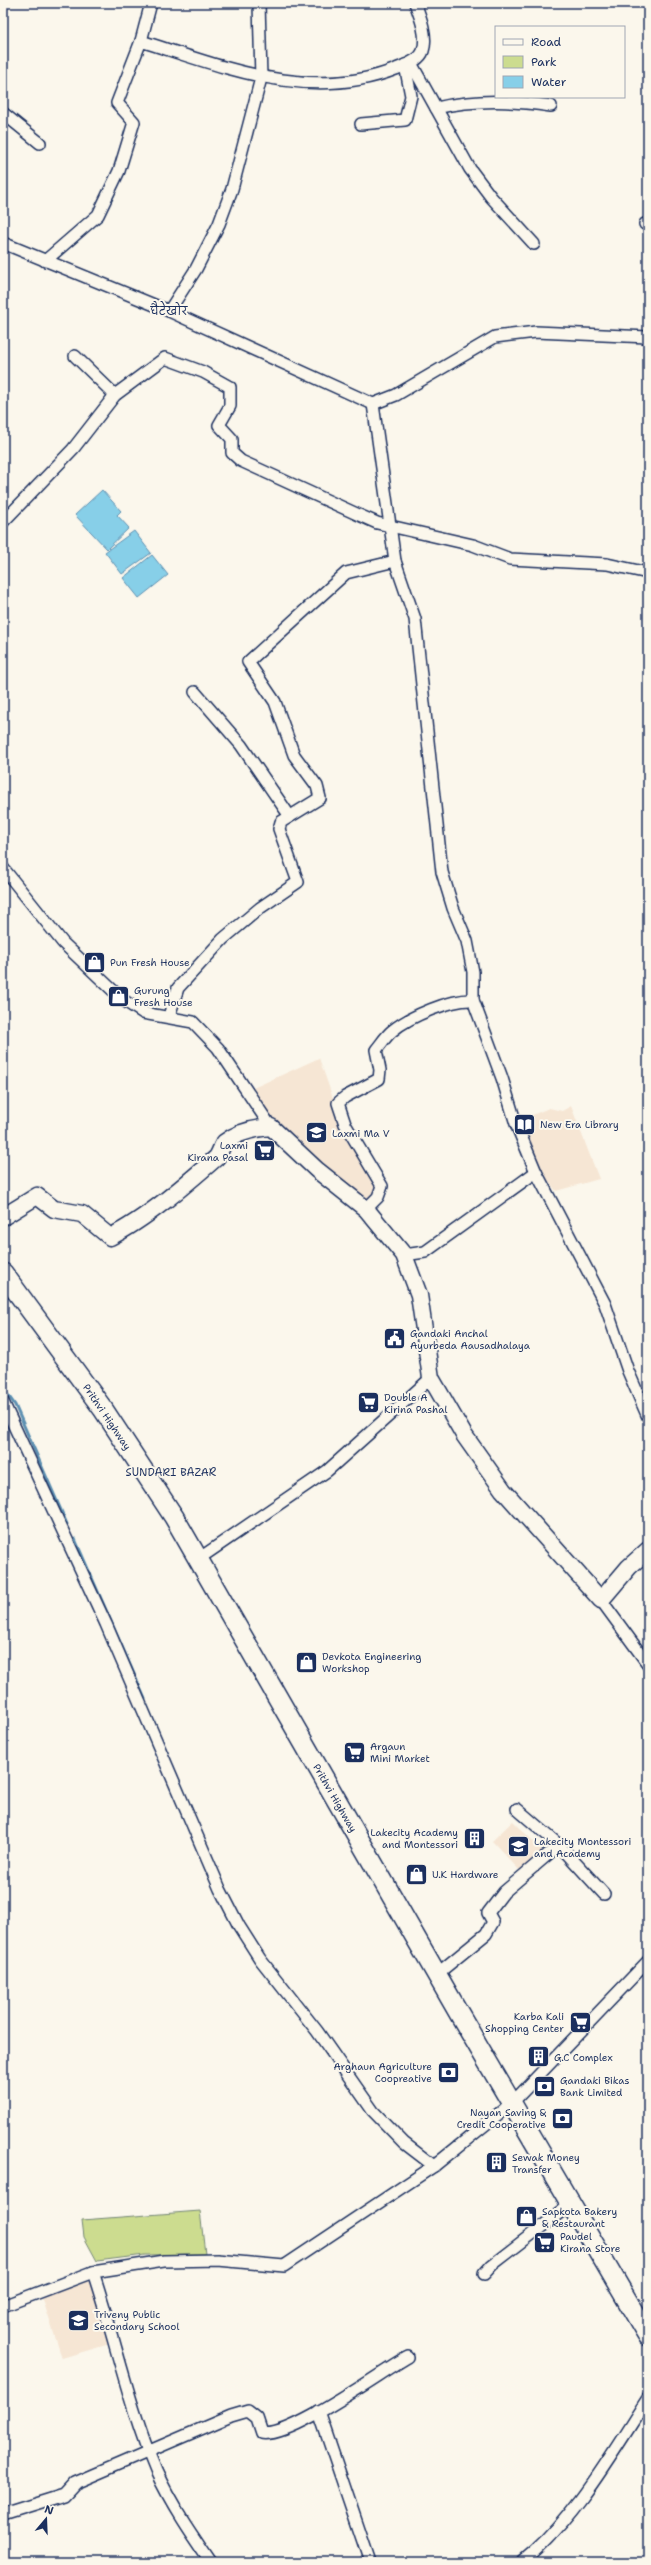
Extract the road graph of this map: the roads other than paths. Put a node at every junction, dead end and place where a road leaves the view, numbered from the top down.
1 (151, 3) edge
2 (259, 3) edge
3 (415, 3) edge
4 (141, 41) junction
5 (408, 64) junction
6 (261, 78) junction
7 (551, 106) dead end
8 (436, 108) junction
9 (3, 113) edge
10 (361, 124) dead end
11 (40, 144) dead end
12 (3, 243) edge
13 (534, 244) dead end
14 (46, 261) junction
15 (169, 311) junction
16 (648, 337) edge
17 (75, 356) dead end
18 (114, 395) junction
19 (373, 404) junction
20 (3, 522) edge
21 (389, 525) junction
22 (395, 561) junction
23 (648, 573) edge
24 (195, 692) dead end
25 (289, 815) junction
26 (3, 868) edge
27 (473, 1000) junction
28 (169, 1016) junction
29 (271, 1127) junction
30 (536, 1172) junction
31 (366, 1209) junction
32 (3, 1217) edge
33 (404, 1256) junction
34 (3, 1273) edge
35 (431, 1378) junction
36 (3, 1402) edge
37 (648, 1417) edge
38 (648, 1550) edge
39 (197, 1560) junction
40 (600, 1600) junction
41 (648, 1664) edge
42 (517, 1809) dead end
43 (560, 1845) junction
44 (604, 1894) dead end
45 (648, 1961) edge
46 (436, 1974) junction
47 (512, 2103) junction
48 (434, 2166) junction
49 (571, 2204) junction
50 (93, 2272) junction
51 (484, 2274) dead end
52 (3, 2306) edge
53 (648, 2336) edge
54 (408, 2357) dead end
55 (648, 2398) edge
56 (319, 2412) junction
57 (149, 2452) junction
58 (3, 2514) edge
59 (211, 2562) edge
60 (370, 2562) edge
61 (522, 2562) edge

1 - 4 street
2 - 6 street
3 - 5 street
4 - 6 street
4 - 14 street
5 - 6 street
5 - 8 street
5 - 10 street
6 - 15 street
7 - 8 street
8 - 13 street
9 - 11 street
12 - 14 street
14 - 15 street
15 - 19 street
16 - 19 street
17 - 18 street
18 - 20 street
18 - 21 street
19 - 21 street
21 - 22 street
21 - 23 street
22 - 25 street
22 - 27 street
24 - 25 street
25 - 28 street
26 - 28 street
27 - 30 street
27 - 31 street
28 - 29 street
29 - 31 main road
29 - 32 main road
30 - 33 street
30 - 37 street
31 - 33 main road
33 - 35 main road
34 - 39 highway, Prithvi Highway
35 - 39 street
35 - 40 main road
36 - 48 street
38 - 40 main road
39 - 46 highway, Prithvi Highway
40 - 41 street
42 - 43 street
43 - 44 street
43 - 46 street
45 - 47 street
46 - 47 highway, Prithvi Highway
47 - 48 street
47 - 49 highway, Prithvi Highway
48 - 50 street
49 - 51 street
49 - 53 highway, Prithvi Highway
50 - 52 street
50 - 57 street
54 - 56 street
55 - 61 street
56 - 57 street
56 - 60 street
57 - 58 street
57 - 59 street

